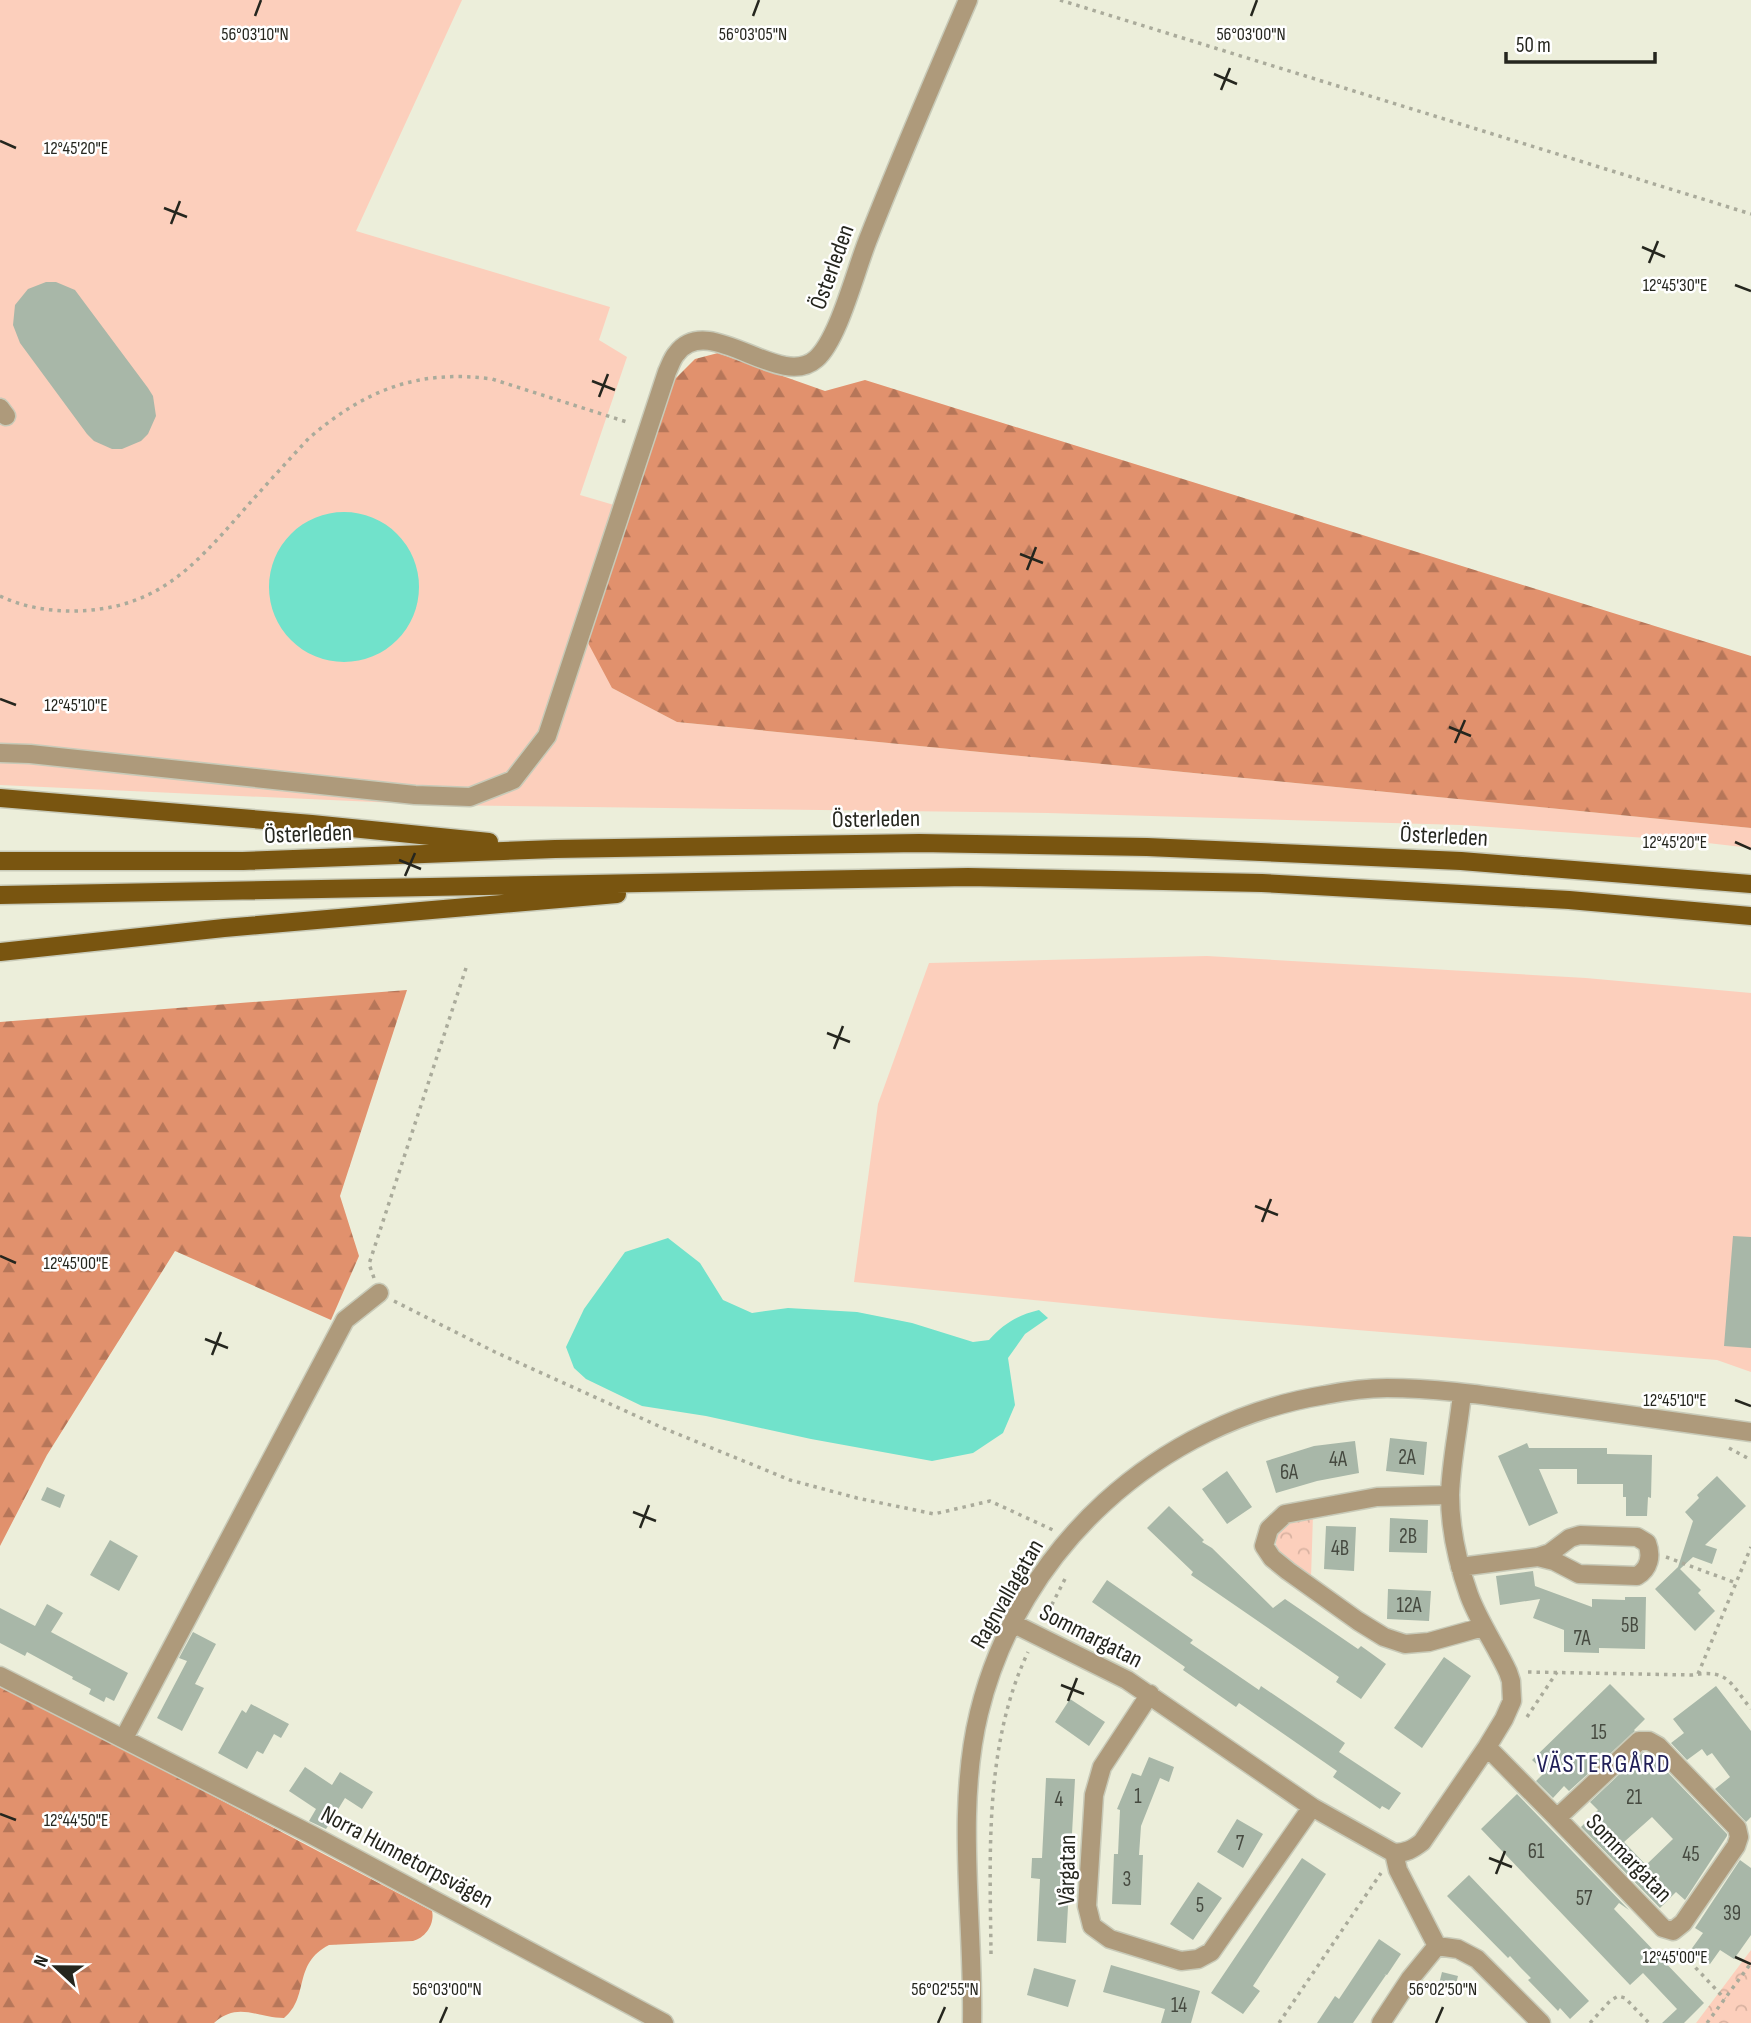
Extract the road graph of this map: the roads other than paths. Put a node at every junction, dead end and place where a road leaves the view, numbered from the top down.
1 (968, 0) edge
2 (0, 753) edge
3 (0, 798) edge
4 (555, 849) junction
5 (0, 862) edge
6 (733, 881) junction
7 (1751, 884) edge
8 (0, 895) edge
9 (1751, 916) edge
10 (0, 952) edge
11 (379, 1293) road end
12 (1462, 1392) junction
13 (1751, 1432) edge
14 (1450, 1495) junction
15 (1538, 1557) junction
16 (1460, 1567) junction
17 (1012, 1623) junction
18 (1483, 1627) junction
19 (0, 1676) edge
20 (1150, 1694) junction
21 (124, 1738) junction
22 (1487, 1747) junction
23 (1312, 1807) junction
24 (1557, 1818) junction
25 (1394, 1853) junction
26 (1437, 1946) junction
27 (664, 2023) edge
28 (972, 2023) edge
29 (1381, 2023) edge
30 (1541, 2023) edge

1 - 2 street, Österleden
3 - 4 main road
4 - 5 main road, Österleden
4 - 7 main road, Österleden
6 - 8 main road
6 - 9 main road
6 - 10 main road
11 - 21 street
12 - 13 street, Ragnvallagatan
12 - 14 street
12 - 17 street, Ragnvallagatan
14 - 16 street
14 - 18 street
15 - 15 street
15 - 16 street
16 - 18 street
17 - 20 street, Sommargatan
17 - 28 street, Ragnvallagatan
18 - 22 street
19 - 21 street, Norra Hunnetorpsvägen
20 - 23 street, Sommargatan
20 - 23 street, Vårgatan
21 - 27 street, Norra Hunnetorpsvägen
22 - 24 street, Sommargatan
22 - 25 street
23 - 25 street, Sommargatan
24 - 24 street, Sommargatan
25 - 26 street
26 - 29 street
26 - 30 street

